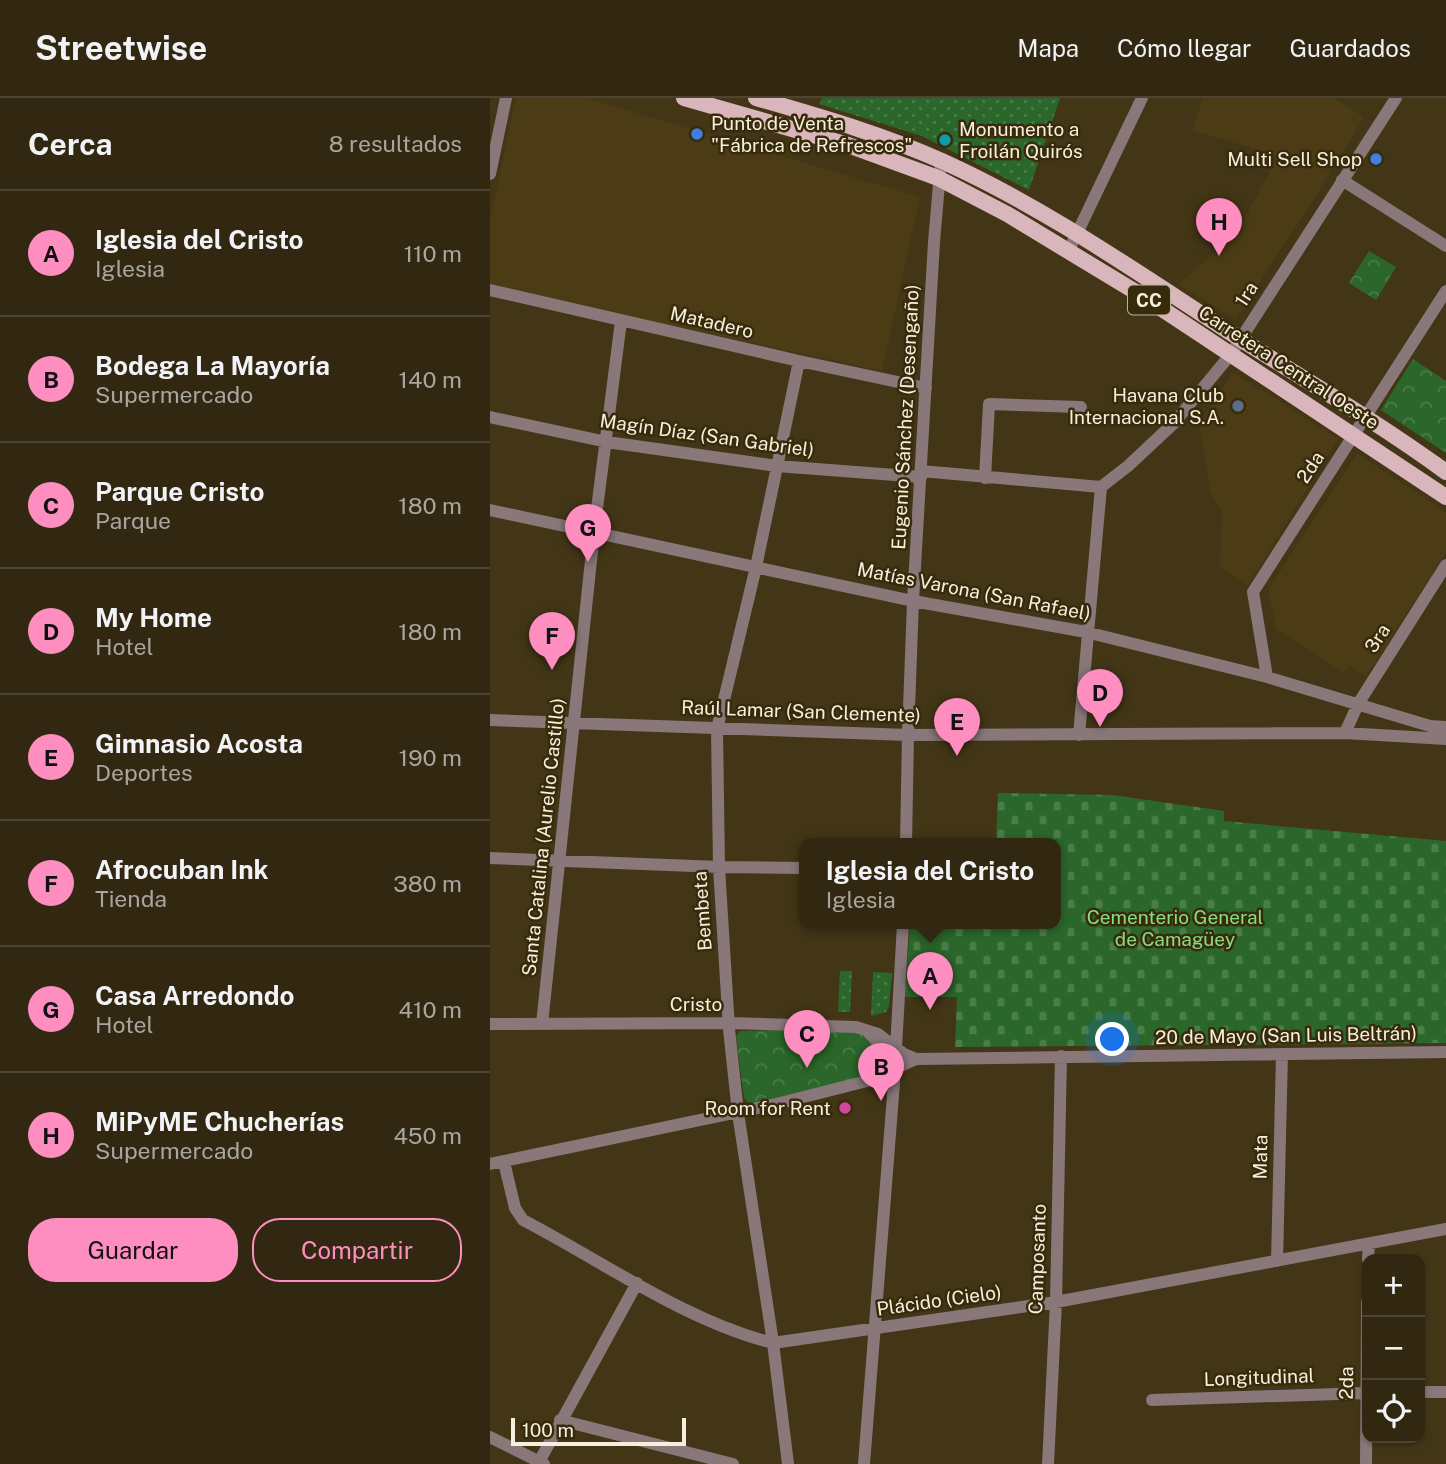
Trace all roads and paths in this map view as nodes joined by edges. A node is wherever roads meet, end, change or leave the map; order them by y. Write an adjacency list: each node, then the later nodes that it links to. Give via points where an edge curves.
1 (506, 98): 8 (street)
2 (684, 98): 6 (main road, Carretera Central Oeste / CC)
3 (756, 98): 7 (main road, Carretera Central Oeste / CC, via 845,124)
4 (1142, 98): 11 (street)
5 (1396, 98): 10 (street, 1ra)
6 (747, 106): 9 (main road, Carretera Central Oeste / CC)
7 (942, 161): 9 (street, Eugenio Sánchez (Desengaño)); 11 (main road, Carretera Central Oeste / CC)
8 (490, 174)
9 (938, 178): 13 (main road, Carretera Central Oeste / CC); 20 (street, Eugenio Sánchez (Desengaño))
10 (1342, 180): 12 (street); 17 (street, 1ra)
11 (1077, 234): 13 (street); 17 (main road, Carretera Central Oeste / CC)
12 (1446, 246)
13 (1069, 250): 18 (main road, Carretera Central Oeste / CC)
14 (490, 290): 16 (street, Matadero)
15 (1446, 291): 23 (street, 2da)
16 (621, 321): 19 (street, Matadero); 25 (street, Santa Catalina (Aurelio Castillo))
17 (1241, 339): 18 (street, 1ra); 23 (main road, Carretera Central Oeste / CC)
18 (1231, 354): 24 (main road, Carretera Central Oeste / CC); 30 (street, 1ra, via 1174,423)
19 (799, 361): 20 (street, Matadero); 26 (street, Bembeta)
20 (926, 388): 28 (street, Eugenio Sánchez (Desengaño))
21 (1081, 407): 29 (street, via 989,404)
22 (490, 417): 25 (street, Magín Díaz (San Gabriel))
23 (1365, 417): 24 (street, 2da); 27 (main road, Carretera Central Oeste / CC)
24 (1354, 434): 31 (main road, Carretera Central Oeste / CC); 38 (street, 2da, via 1253,592)
25 (607, 442): 26 (street, Magín Díaz (San Gabriel)); 33 (street, Santa Catalina (Aurelio Castillo))
26 (777, 466): 28 (street, Magín Díaz (San Gabriel)); 35 (street, Bembeta)
27 (1446, 472)
28 (921, 474): 29 (street, Magín Díaz (San Gabriel)); 36 (street, Eugenio Sánchez (Desengaño))
29 (985, 478): 30 (street, Magín Díaz (San Gabriel))
30 (1101, 487): 37 (street)
31 (1446, 497)
32 (490, 510): 33 (street, Matías Varona (San Rafael))
33 (594, 532): 35 (street, Matías Varona (San Rafael)); 41 (street, Santa Catalina (Aurelio Castillo))
34 (1446, 565): 39 (street, 3ra)
35 (756, 567): 36 (street, Matías Varona (San Rafael)); 43 (street, Bembeta)
36 (914, 601): 37 (street, Matías Varona (San Rafael)); 46 (street, Eugenio Sánchez (Desengaño))
37 (1086, 632): 38 (street, Matías Varona (San Rafael)); 47 (street)
38 (1267, 677): 39 (street, Matías Varona (San Rafael))
39 (1357, 704): 44 (street, Matías Varona (San Rafael)); 45 (street, 3ra)
40 (490, 720): 41 (street, Raúl Lamar (San Clemente))
41 (576, 722): 43 (street, Raúl Lamar (San Clemente)); 51 (street, Santa Catalina (Aurelio Castillo))
42 (1446, 727): 44 (street, Matías Varona (San Rafael))
43 (717, 729): 46 (street, Raúl Lamar (San Clemente)); 52 (street, Bembeta)
44 (1428, 732): 45 (street, Raúl Lamar (San Clemente)); 48 (street, Raúl Lamar (San Clemente))
45 (1345, 733): 47 (street, Raúl Lamar (San Clemente))
46 (908, 734): 47 (street, Raúl Lamar (San Clemente)); 49 (street, Eugenio Sánchez (Desengaño))
47 (1079, 735)
48 (1446, 740)
49 (906, 838)
50 (490, 858): 51 (street)
51 (559, 861): 52 (street); 57 (street, Santa Catalina (Aurelio Castillo))
52 (719, 867): 53 (street); 55 (street, Bembeta)
53 (799, 868)
54 (903, 929): 59 (street)
55 (729, 1023): 57 (street, Cristo); 58 (street, Cristo); 66 (street, Bembeta)
56 (490, 1024): 57 (street, Cristo)
57 (542, 1024)
58 (856, 1027): 59 (street, Cristo); 65 (street, via 876,1040 881,1051 877,1074)
59 (894, 1044): 63 (street, 20 de Mayo (San Luis Beltrán)); 64 (street)
60 (1446, 1052): 61 (street, 20 de Mayo (San Luis Beltrán))
61 (1282, 1054): 62 (street, 20 de Mayo (San Luis Beltrán)); 72 (street, Mata)
62 (1061, 1056): 63 (street, 20 de Mayo (San Luis Beltrán)); 74 (street, Camposanto)
63 (916, 1059): 64 (street, 20 de Mayo (San Luis Beltrán))
64 (894, 1070): 65 (street, 20 de Mayo (San Luis Beltrán)); 76 (street)
65 (867, 1081): 66 (street, 20 de Mayo (San Luis Beltrán))
66 (738, 1113): 67 (street, 20 de Mayo (San Luis Beltrán)); 77 (street, Bembeta)
67 (504, 1162): 68 (street, 20 de Mayo (San Luis Beltrán)); 73 (street, Plácido (Cielo), via 515,1208 523,1220)
68 (490, 1164)
69 (1446, 1229): 70 (street, Plácido (Cielo))
70 (1368, 1244): 71 (street); 72 (street, Plácido (Cielo))
71 (1368, 1254)
72 (1277, 1261): 74 (street, Plácido (Cielo))
73 (638, 1283): 77 (street, Plácido (Cielo), via 740,1335); 83 (street)
74 (1056, 1302): 76 (street, Plácido (Cielo)); 90 (street, Camposanto)
75 (1367, 1317): 78 (street, 2da)
76 (876, 1328): 77 (street, Plácido (Cielo)); 89 (street)
77 (773, 1343): 88 (street, Bembeta)
78 (1366, 1380)
79 (1425, 1392): 80 (street)
80 (1446, 1392)
81 (1362, 1393): 82 (street, Longitudinal)
82 (1152, 1400)
83 (560, 1420): 86 (street); 87 (street)
84 (490, 1437): 86 (street)
85 (1366, 1443): 91 (street, 2da)
86 (542, 1463)
87 (733, 1464)
88 (788, 1464)
89 (864, 1464)
90 (1048, 1464)
91 (1366, 1464)

